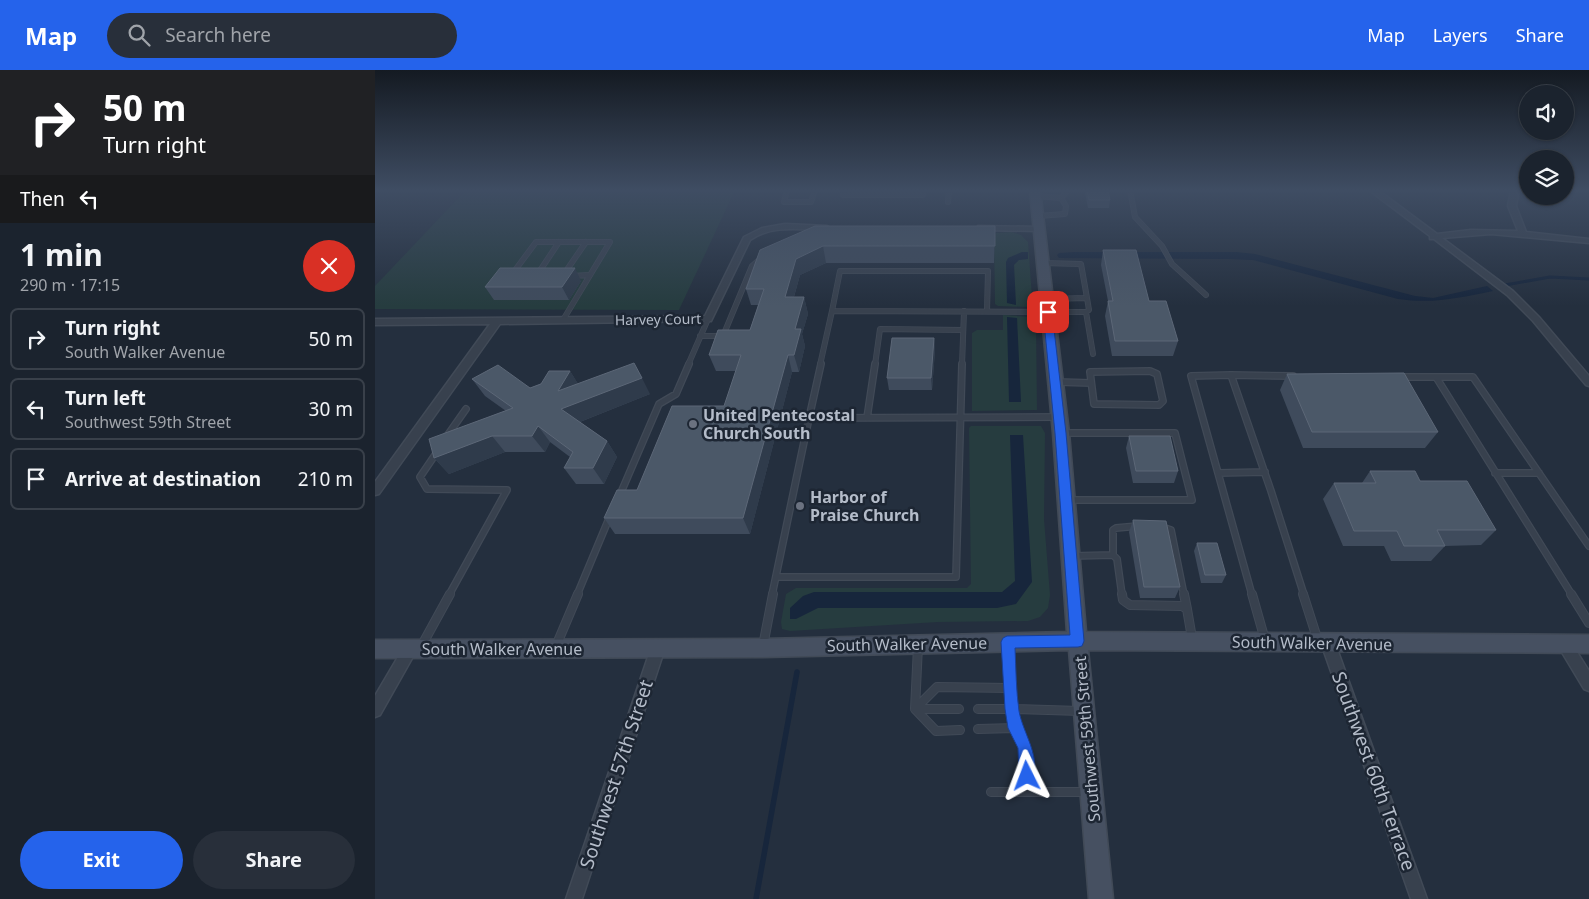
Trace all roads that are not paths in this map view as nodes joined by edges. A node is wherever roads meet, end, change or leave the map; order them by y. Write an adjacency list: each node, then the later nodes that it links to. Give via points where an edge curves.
1 (987, 228): 9 (lane)
2 (766, 229): 27 (street, Harvey Court, via 747,239)
3 (1039, 229): 14 (main road, Southwest 59th Street)
4 (1146, 229): 20 (lane, via 1162,246 1172,264)
5 (1422, 229): 8 (street)
6 (1521, 229): 7 (street)
7 (1523, 235): 8 (street, via 1466,232); 10 (street)
8 (1433, 237): 40 (street, via 1523,305)
9 (987, 238)
10 (1589, 241)
11 (559, 242): 12 (lane); 16 (lane, via 536,242 512,276); 17 (lane, via 539,274)
12 (586, 242): 15 (lane, via 610,242); 19 (lane)
13 (766, 256): 32 (lane, via 752,266 723,336)
14 (1043, 263): 21 (lane, via 1081,264); 22 (main road, Southwest 59th Street)
15 (590, 275): 19 (lane); 28 (lane)
16 (519, 276)
17 (547, 276)
18 (555, 276): 19 (lane)
19 (563, 276)
20 (1206, 295)
21 (1087, 298): 22 (lane); 26 (lane)
22 (1047, 305): 25 (lane); 26 (lane); 38 (main road, Southwest 59th Street)
23 (832, 312): 24 (lane); 25 (lane, via 840,271 988,271); 44 (lane)
24 (963, 312): 25 (lane); 31 (lane)
25 (987, 312)
26 (1087, 312): 33 (lane)
27 (708, 319): 28 (street, Harvey Court); 32 (lane)
28 (563, 320): 29 (street, Harvey Court)
29 (497, 321): 30 (street, Harvey Court); 53 (street)
30 (375, 322)
31 (963, 330): 42 (lane); 45 (lane, via 880,329)
32 (701, 336): 55 (lane, via 676,394 659,404)
33 (1093, 354)
34 (1231, 375): 35 (lane); 49 (lane); 50 (lane, via 1191,376)
35 (1299, 376)
36 (1387, 377): 37 (lane)
37 (1436, 377): 51 (lane); 52 (lane, via 1473,377)
38 (1055, 382): 39 (lane); 43 (main road, Southwest 59th Street)
39 (1091, 383): 39 (lane, via 1090,372 1150,371 1157,374 1163,401 1159,405 1094,404)
40 (1589, 383)
41 (466, 409): 47 (lane)
42 (960, 417): 43 (lane); 45 (lane); 62 (lane, via 956,577)
43 (1059, 417): 46 (main road, Southwest 59th Street)
44 (809, 418): 45 (lane); 62 (lane)
45 (867, 418)
46 (1061, 433): 54 (main road, Southwest 59th Street); 54 (lane, via 1175,433 1192,500)
47 (446, 439)
48 (440, 446): 77 (lane, via 420,477 427,489 507,490)
49 (1265, 472): 50 (lane); 69 (lane)
50 (1218, 473): 68 (lane)
51 (1495, 473): 52 (lane); 64 (lane)
52 (1539, 473): 59 (lane)
53 (375, 492)
54 (1066, 500): 61 (main road, Southwest 59th Street)
55 (617, 501)
56 (613, 510): 73 (lane)
57 (1142, 526): 60 (lane, via 1113,530)
58 (1151, 526): 63 (lane, via 1171,530)
59 (1589, 546)
60 (1113, 555): 61 (lane); 63 (lane, via 1117,559 1123,600 1130,605 1182,606)
61 (1070, 556): 65 (main road, Southwest 59th Street)
62 (776, 577): 75 (lane)
63 (1187, 609): 67 (lane)
64 (1589, 623)
65 (1078, 641): 66 (main road, South Walker Avenue); 67 (main road, South Walker Avenue); 85 (main road, Southwest 59th Street)
66 (1007, 642): 70 (main road, South Walker Avenue); 79 (lane)
67 (1192, 642): 68 (main road, South Walker Avenue)
68 (1266, 642): 69 (main road, South Walker Avenue)
69 (1323, 643): 72 (main road, South Walker Avenue); 94 (street, Southwest 60th Terrace)
70 (918, 644): 75 (main road, South Walker Avenue); 80 (lane)
71 (1589, 644): 72 (main road, South Walker Avenue)
72 (1565, 645): 78 (street)
73 (555, 648): 74 (main road, South Walker Avenue); 77 (main road, South Walker Avenue)
74 (658, 648): 75 (main road, South Walker Avenue); 92 (street, Southwest 57th Street)
75 (763, 648)
76 (375, 649): 77 (main road, South Walker Avenue)
77 (415, 649): 84 (street)
78 (1589, 684)
79 (1010, 688): 80 (lane, via 937,687); 83 (lane)
80 (915, 709): 81 (lane); 88 (lane, via 935,731)
81 (959, 709)
82 (978, 709): 83 (lane)
83 (1012, 709): 85 (lane); 86 (lane)
84 (375, 710)
85 (1084, 711): 91 (main road, Southwest 59th Street)
86 (1015, 728): 87 (lane); 90 (lane, via 1025,746)
87 (978, 729)
88 (960, 730)
89 (991, 792): 90 (lane)
90 (1027, 792): 91 (lane)
91 (1092, 792): 93 (main road, Southwest 59th Street)
92 (574, 899)
93 (1101, 899)
94 (1419, 899)

